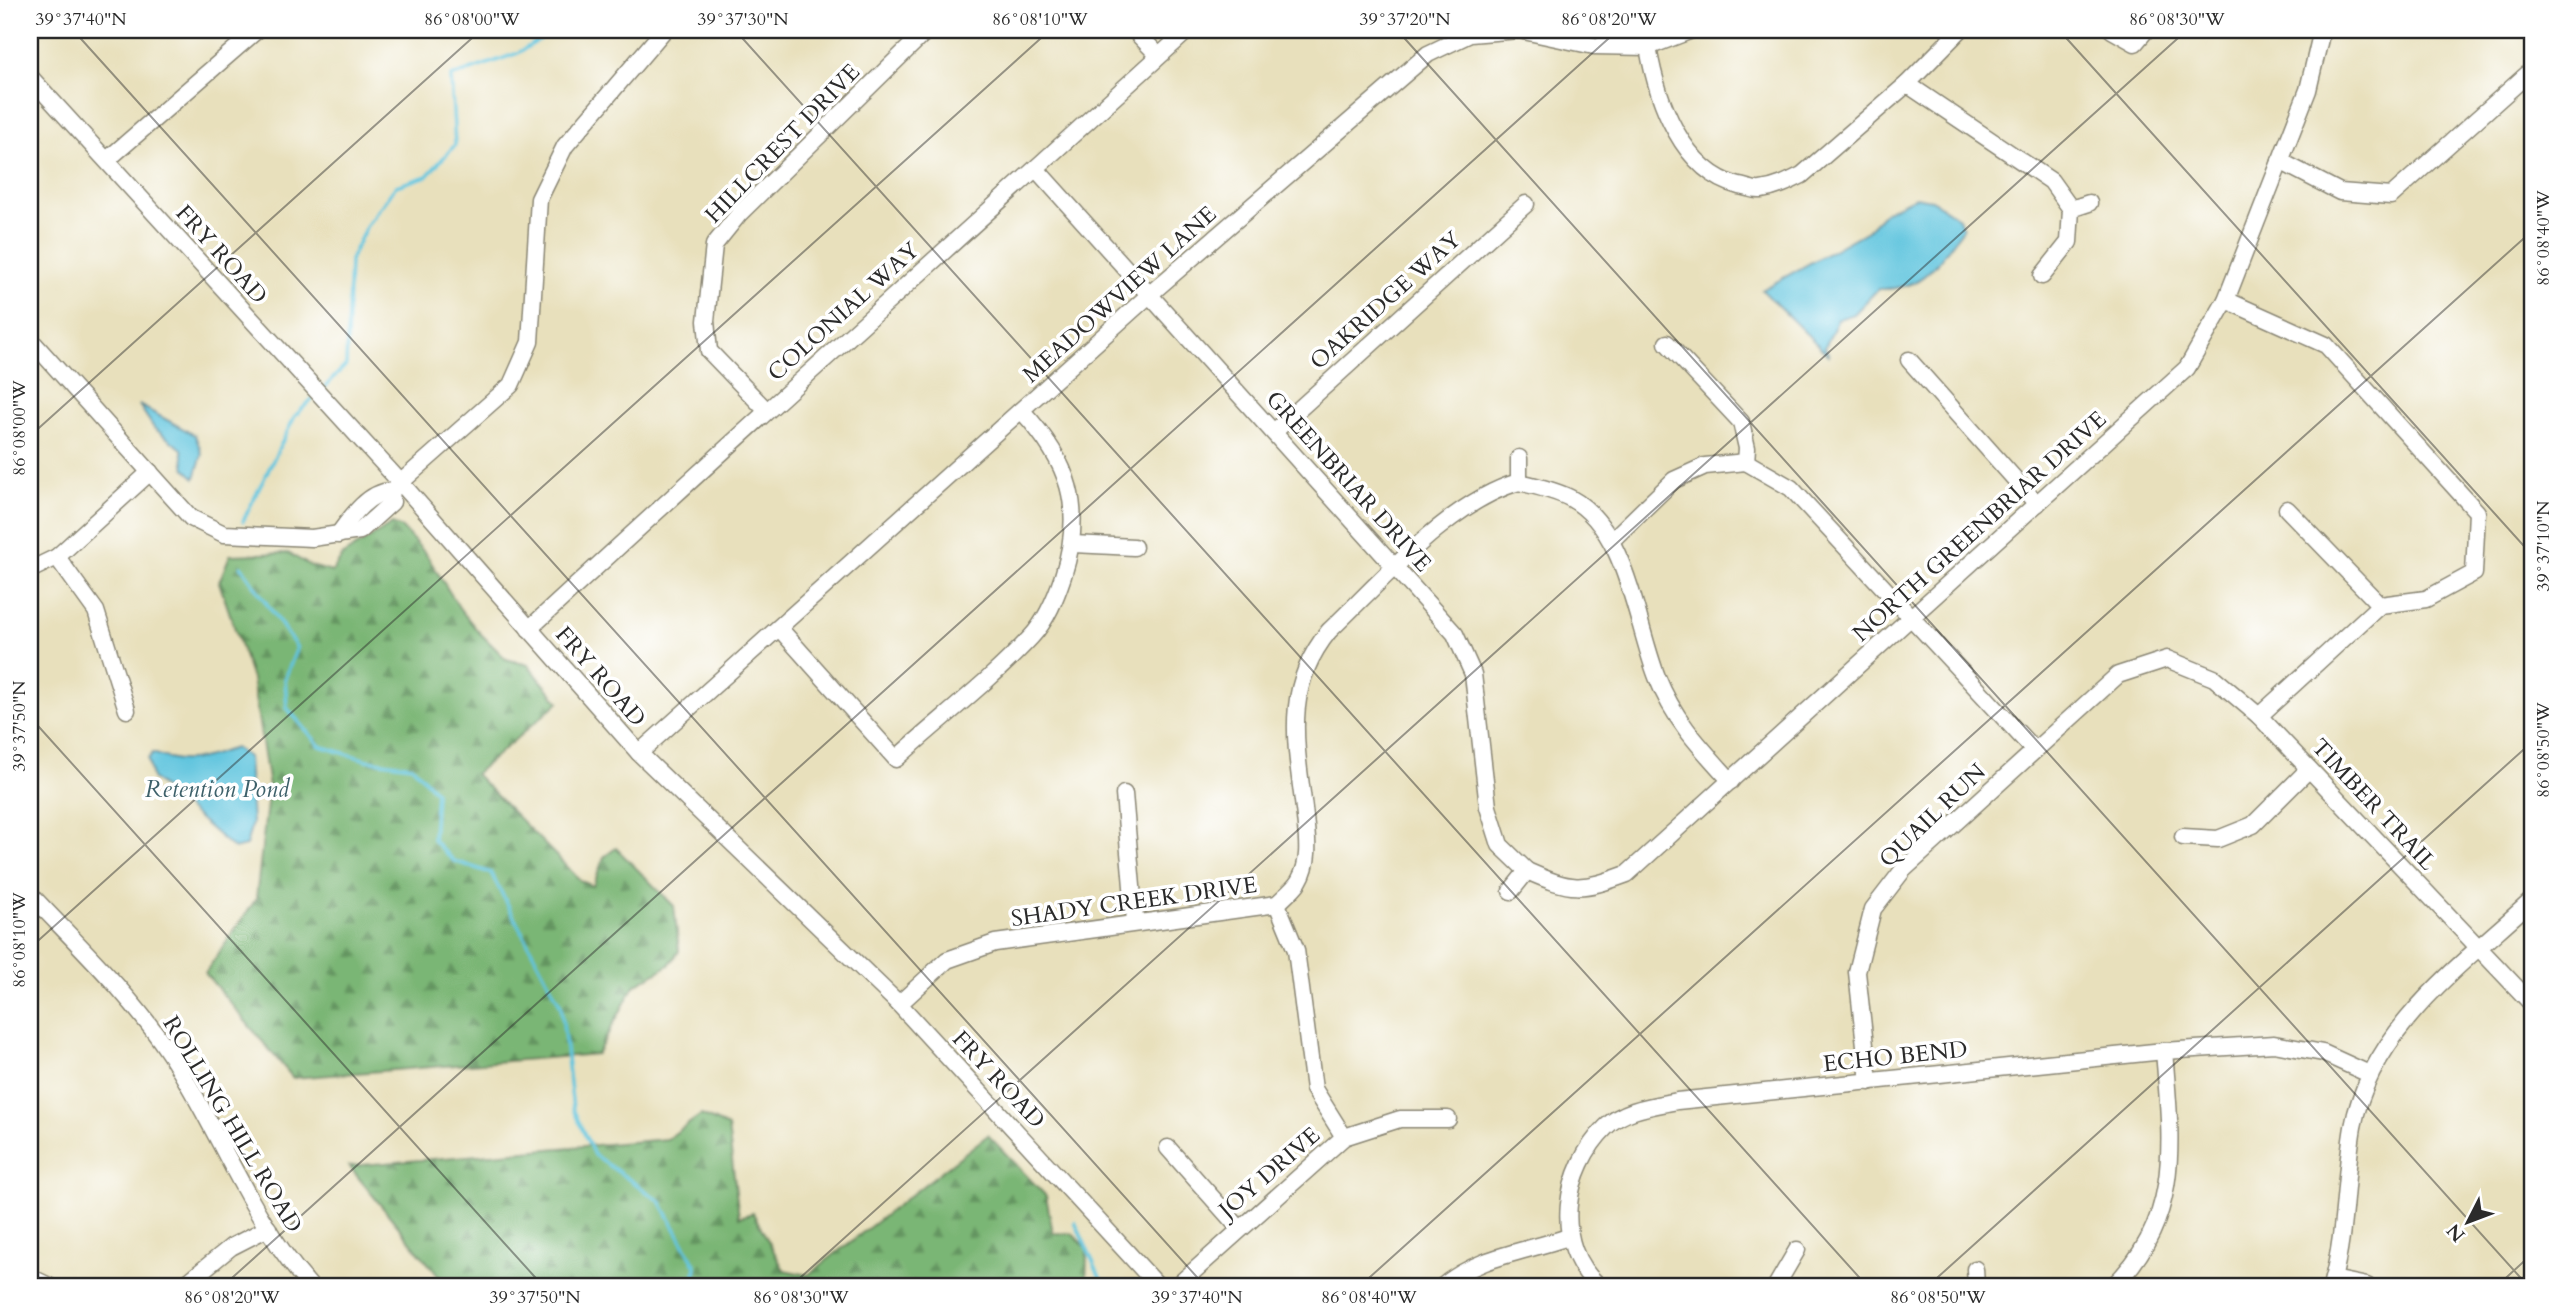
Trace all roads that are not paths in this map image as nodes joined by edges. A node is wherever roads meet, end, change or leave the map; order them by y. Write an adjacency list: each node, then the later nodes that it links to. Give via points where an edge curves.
1 (257, 30): 16 (street)
2 (664, 30): 35 (street, via 565,146 539,199 530,342 511,385)
3 (927, 30): 28 (street, HILLCREST DRIVE, via 738,214 714,245 707,309 709,351)
4 (1134, 30): 12 (street)
5 (1188, 30): 12 (street, COLONIAL WAY)
6 (1692, 30): 11 (street, MEADOWVIEW LANE)
7 (1960, 30): 15 (street)
8 (2112, 30): 9 (street, via 2135,43)
9 (2146, 30)
10 (2322, 30): 17 (street, NORTH GREENBRIAR DRIVE, via 2308,90)
11 (1648, 47): 15 (street, via 1663,104 1688,150 1722,181 1758,191 1802,175); 23 (street, MEADOWVIEW LANE, via 1594,46 1519,30 1470,34 1428,54)
12 (1159, 57): 18 (street, COLONIAL WAY)
13 (2532, 71): 17 (street, via 2391,196 2340,192)
14 (30, 77): 16 (street, FRY ROAD)
15 (1908, 84): 21 (street, via 2051,181)
16 (107, 160): 35 (street, FRY ROAD)
17 (2280, 161): 24 (street, NORTH GREENBRIAR DRIVE)
18 (1037, 170): 23 (street, GREENBRIAR DRIVE); 28 (street, COLONIAL WAY)
19 (2089, 203): 21 (street)
20 (1526, 204): 30 (street, OAKRIDGE WAY)
21 (2071, 209): 22 (street, via 2069,242)
22 (2042, 276)
23 (1150, 294): 29 (street, MEADOWVIEW LANE); 30 (street, GREENBRIAR DRIVE)
24 (2226, 300): 36 (street, NORTH GREENBRIAR DRIVE, via 2187,368); 44 (street, via 2326,345 2476,512 2474,573 2426,599)
25 (30, 339): 33 (street)
26 (1667, 343): 32 (street, via 1741,422)
27 (1909, 360): 36 (street)
28 (766, 410): 46 (street, COLONIAL WAY)
29 (1022, 411): 39 (street, via 1049,440 1065,473 1073,507); 47 (street, MEADOWVIEW LANE)
30 (1275, 431): 42 (street, GREENBRIAR DRIVE)
31 (1519, 458): 34 (street)
32 (1746, 462): 38 (street, via 1705,466 1674,480); 45 (street, via 1791,488)
33 (150, 472): 35 (street, via 191,518 224,534 338,535 378,492); 41 (street)
34 (1519, 481): 38 (street, via 1571,498 1595,517); 42 (street, SHADY CREEK DRIVE, via 1461,509)
35 (396, 487): 46 (street, FRY ROAD)
36 (2036, 504): 45 (street, NORTH GREENBRIAR DRIVE)
37 (2287, 509): 44 (street)
38 (1612, 540): 54 (street, via 1657,678 1674,713)
39 (1073, 544): 40 (street); 47 (street, via 1056,598 1033,636 896,759)
40 (1134, 547)
41 (57, 557): 43 (street); 49 (street, via 96,611)
42 (1397, 567): 57 (street, GREENBRIAR DRIVE, via 1455,634 1473,674 1488,807 1500,845); 61 (street, SHADY CREEK DRIVE, via 1329,631 1301,681 1294,716 1309,849 1299,881)
43 (30, 570)
44 (2380, 605): 50 (street)
45 (1912, 619): 51 (street); 54 (street, NORTH GREENBRIAR DRIVE)
46 (529, 629): 52 (street, FRY ROAD)
47 (780, 629): 52 (street, MEADOWVIEW LANE)
48 (2167, 659): 50 (street, TIMBER TRAIL, via 2214,678); 51 (street, QUAIL RUN, via 2118,675)
49 (127, 710)
50 (2259, 716): 53 (street, TIMBER TRAIL)
51 (2034, 750): 68 (street, QUAIL RUN, via 1903,870 1873,908 1857,972)
52 (639, 753): 64 (street, FRY ROAD)
53 (2309, 769): 56 (street, via 2253,825 2218,839); 63 (street, TIMBER TRAIL)
54 (1731, 781): 57 (street, NORTH GREENBRIAR DRIVE, via 1627,874 1590,888 1559,886)
55 (1124, 794): 62 (street)
56 (2183, 837)
57 (1527, 871): 58 (street)
58 (1511, 891)
59 (30, 894): 72 (street, ROLLING HILL ROAD, via 154,1032)
60 (2532, 900): 63 (street)
61 (1277, 904): 62 (street, SHADY CREEK DRIVE); 70 (street, via 1296,950 1314,1089)
62 (1135, 921): 64 (street, SHADY CREEK DRIVE, via 995,943 947,960)
63 (2480, 949): 65 (street, TIMBER TRAIL); 67 (street, via 2406,1017)
64 (899, 1004): 82 (street, FRY ROAD)
65 (2532, 1004)
66 (2164, 1051): 67 (street, ECHO BEND, via 2274,1044 2323,1054); 68 (street, ECHO BEND); 88 (street, via 2171,1139 2169,1183 2155,1228)
67 (2369, 1074): 78 (street, via 2353,1125)
68 (1869, 1082): 74 (street, ECHO BEND, via 1637,1109 1607,1125 1581,1157 1570,1190)
69 (1448, 1119): 70 (street, JOY DRIVE, via 1400,1119)
70 (1344, 1137): 73 (street, JOY DRIVE)
71 (1168, 1148): 73 (street)
72 (268, 1228): 80 (street, via 231,1247); 81 (street, ROLLING HILL ROAD)
73 (1239, 1228): 83 (street, JOY DRIVE)
74 (1568, 1237): 84 (street, via 1498,1255); 85 (street, ECHO BEND, via 1589,1278)
75 (1797, 1250): 86 (street)
76 (1975, 1269): 87 (street)
77 (30, 1278): 79 (street)
78 (2332, 1283): 89 (street)
79 (49, 1286)
80 (183, 1286)
81 (310, 1286)
82 (1158, 1286)
83 (1177, 1286)
84 (1443, 1286)
85 (1599, 1286)
86 (1776, 1286)
87 (1976, 1286)
88 (2113, 1286)
89 (2367, 1286)

